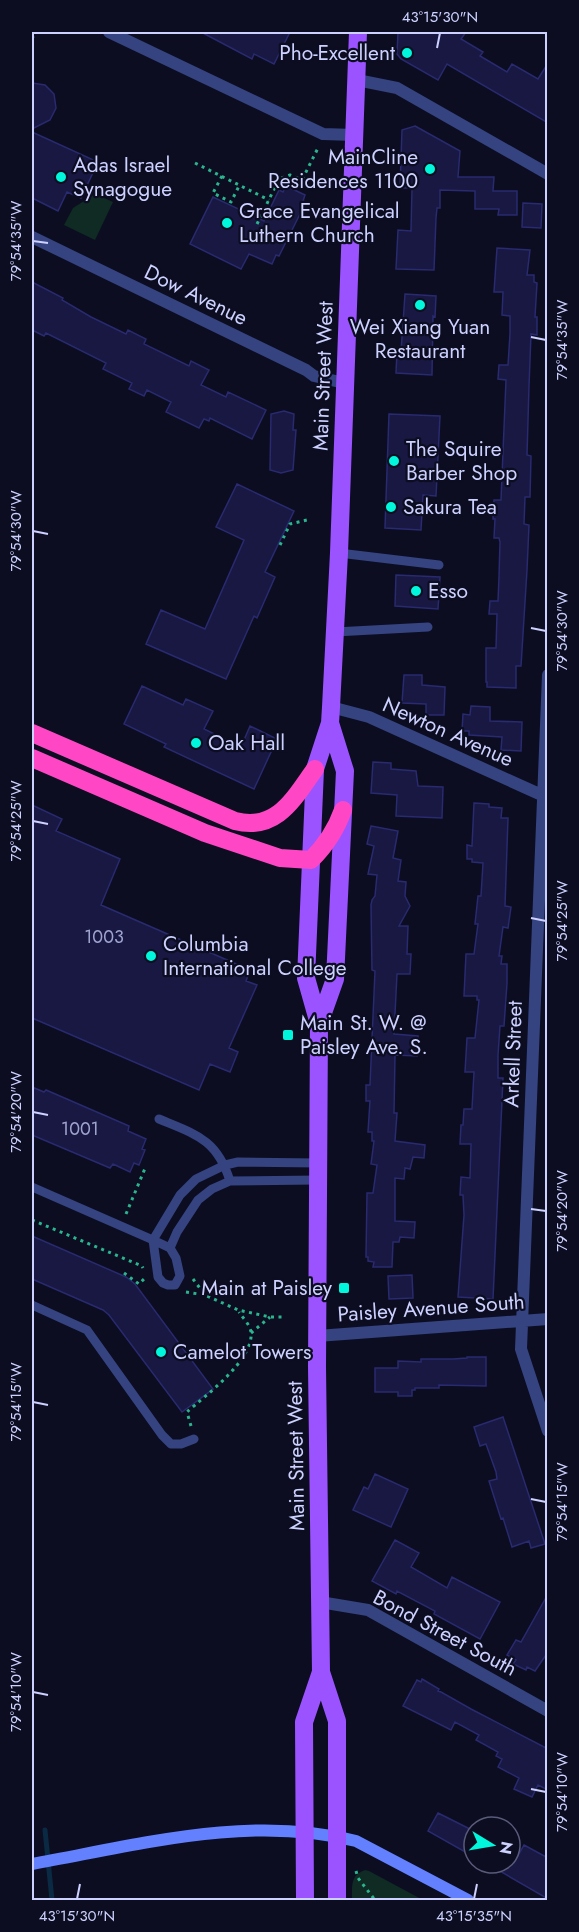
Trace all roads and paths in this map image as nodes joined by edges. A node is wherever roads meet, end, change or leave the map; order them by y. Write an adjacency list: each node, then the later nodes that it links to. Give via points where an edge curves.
1 (35, 32): 4 (path)
2 (110, 32): 6 (street, via 323,134)
3 (358, 32): 5 (main road, Main Street West)
4 (32, 39)
5 (357, 80): 6 (main road, Main Street West); 9 (street, via 397,88)
6 (354, 135): 17 (main road, Main Street West)
7 (318, 148): 11 (path)
8 (195, 163): 10 (path)
9 (548, 174)
10 (222, 176): 12 (path); 12 (path, via 213,193 231,201)
11 (302, 180): 13 (path); 14 (path, via 291,175 279,179)
12 (239, 185): 14 (path)
13 (299, 186)
14 (269, 200): 15 (path)
15 (257, 224)
16 (32, 237): 17 (street, Dow Avenue, via 314,376)
17 (344, 383): 20 (main road, Main Street West)
18 (311, 519): 19 (path, via 290,524)
19 (280, 544)
20 (339, 553): 21 (lane); 23 (main road, Main Street West)
21 (439, 564)
22 (428, 627): 23 (lane)
23 (335, 632): 25 (main road, Main Street West)
24 (548, 675): 29 (street, Arkell Street)
25 (330, 715): 28 (main road, Main Street West); 29 (street, Newton Avenue, via 369,717); 30 (main road, Main Street West, via 345,771)
26 (32, 733): 28 (highway, via 247,824 264,822 278,814)
27 (32, 758): 31 (highway, via 205,833 280,858)
28 (315, 769): 31 (main road, Main Street West)
29 (545, 796): 54 (street, Arkell Street)
30 (343, 810): 31 (highway, via 324,847); 32 (main road, Main Street West, via 336,979)
31 (311, 860): 32 (main road, Main Street West, via 306,978)
32 (319, 1024): 36 (main road, Main Street West)
33 (159, 1119): 34 (lane, via 197,1135 211,1145)
34 (225, 1165): 36 (lane, via 238,1162); 37 (lane); 41 (lane, via 196,1179 180,1195)
35 (146, 1166): 40 (path)
36 (317, 1172): 37 (lane); 56 (main road, Main Street West)
37 (230, 1181): 42 (lane, via 212,1188 198,1200)
38 (32, 1187): 40 (lane)
39 (32, 1220): 45 (path, via 142,1266)
40 (121, 1226): 41 (lane)
41 (153, 1240): 42 (lane); 42 (lane, via 158,1277 163,1283 175,1285 180,1276)
42 (170, 1248)
43 (124, 1273): 45 (path, via 139,1284)
44 (190, 1274): 48 (path)
45 (146, 1277): 46 (path)
46 (147, 1282)
47 (181, 1292): 48 (path)
48 (205, 1295): 50 (path)
49 (32, 1305): 58 (lane, via 87,1330 171,1444)
50 (238, 1310): 51 (path); 55 (path)
51 (270, 1317): 52 (path); 55 (path)
52 (283, 1317)
53 (548, 1319): 54 (street, Paisley Avenue South)
54 (522, 1321): 56 (street, Paisley Avenue South); 57 (street, Arkell Street, via 520,1349)
55 (251, 1333): 58 (path, via 240,1362 187,1412)
56 (317, 1336): 59 (main road, Main Street West)
57 (548, 1431)
58 (194, 1440)
59 (320, 1602): 60 (main road, Main Street West); 61 (street, Bond Street South, via 368,1610)
60 (321, 1672): 62 (main road, Main Street West, via 304,1722); 63 (main road, Main Street West, via 337,1721)
61 (548, 1711)
62 (305, 1832): 63 (main road); 64 (main road, via 208,1833); 66 (main road, Main Street West)
63 (337, 1836): 67 (main road, Main Street West); 69 (main road, via 356,1841)
64 (32, 1864)
65 (356, 1871): 68 (path)
66 (305, 1900)
67 (337, 1900)
68 (375, 1900)
69 (468, 1900)

